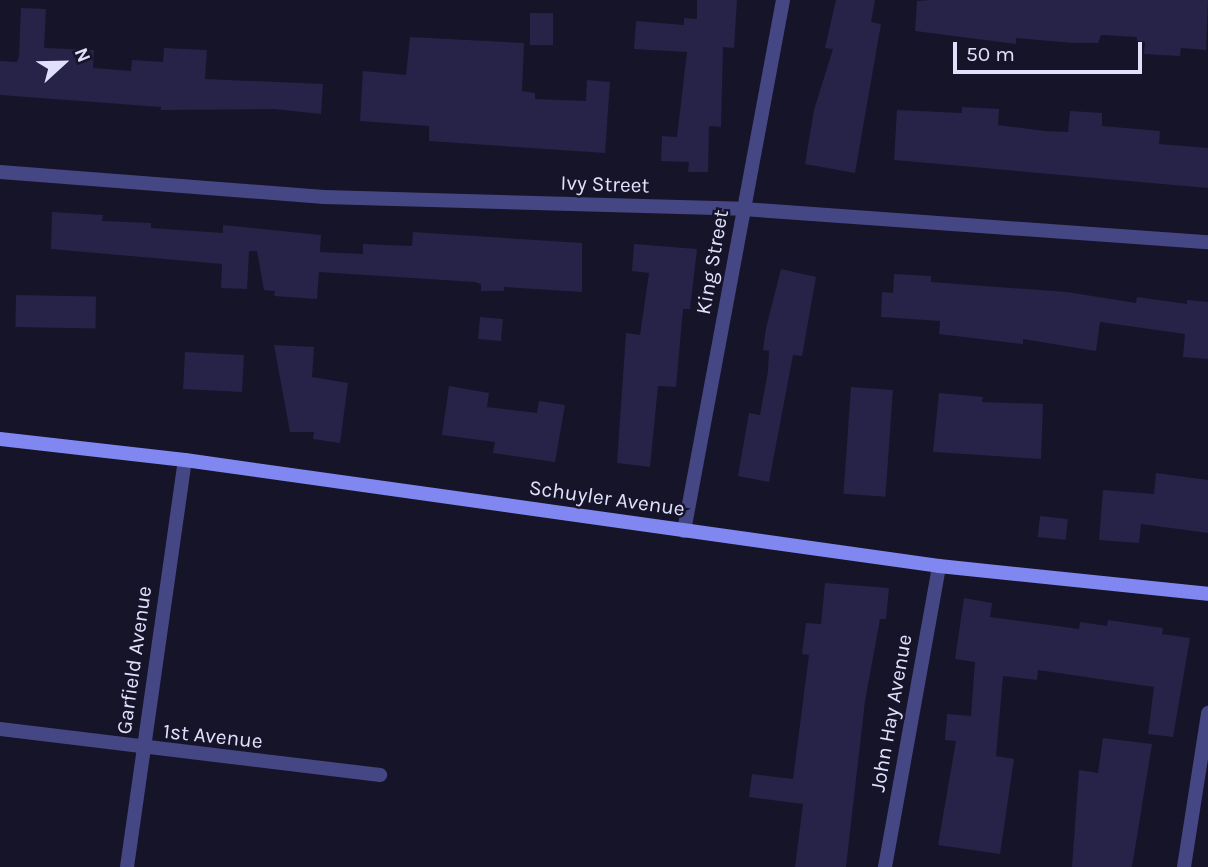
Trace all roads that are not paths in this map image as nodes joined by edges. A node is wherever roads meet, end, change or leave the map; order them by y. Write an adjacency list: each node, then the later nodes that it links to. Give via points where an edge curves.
1 (783, 0): 3 (street, King Street)
2 (0, 172): 3 (street, Ivy Street, via 324,197)
3 (743, 209): 4 (street, Ivy Street); 7 (street, King Street)
4 (1208, 242)
5 (0, 439): 6 (main road, Schuyler Avenue)
6 (185, 460): 7 (main road, Schuyler Avenue); 12 (street, Garfield Avenue)
7 (684, 531): 8 (main road, Schuyler Avenue)
8 (939, 566): 9 (main road, Schuyler Avenue); 15 (street, John Hay Avenue)
9 (1208, 594)
10 (1208, 713): 16 (street)
11 (0, 729): 12 (street, 1st Avenue)
12 (142, 749): 13 (street, 1st Avenue); 14 (street, Garfield Avenue)
13 (380, 775)
14 (127, 867)
15 (886, 867)
16 (1184, 867)

